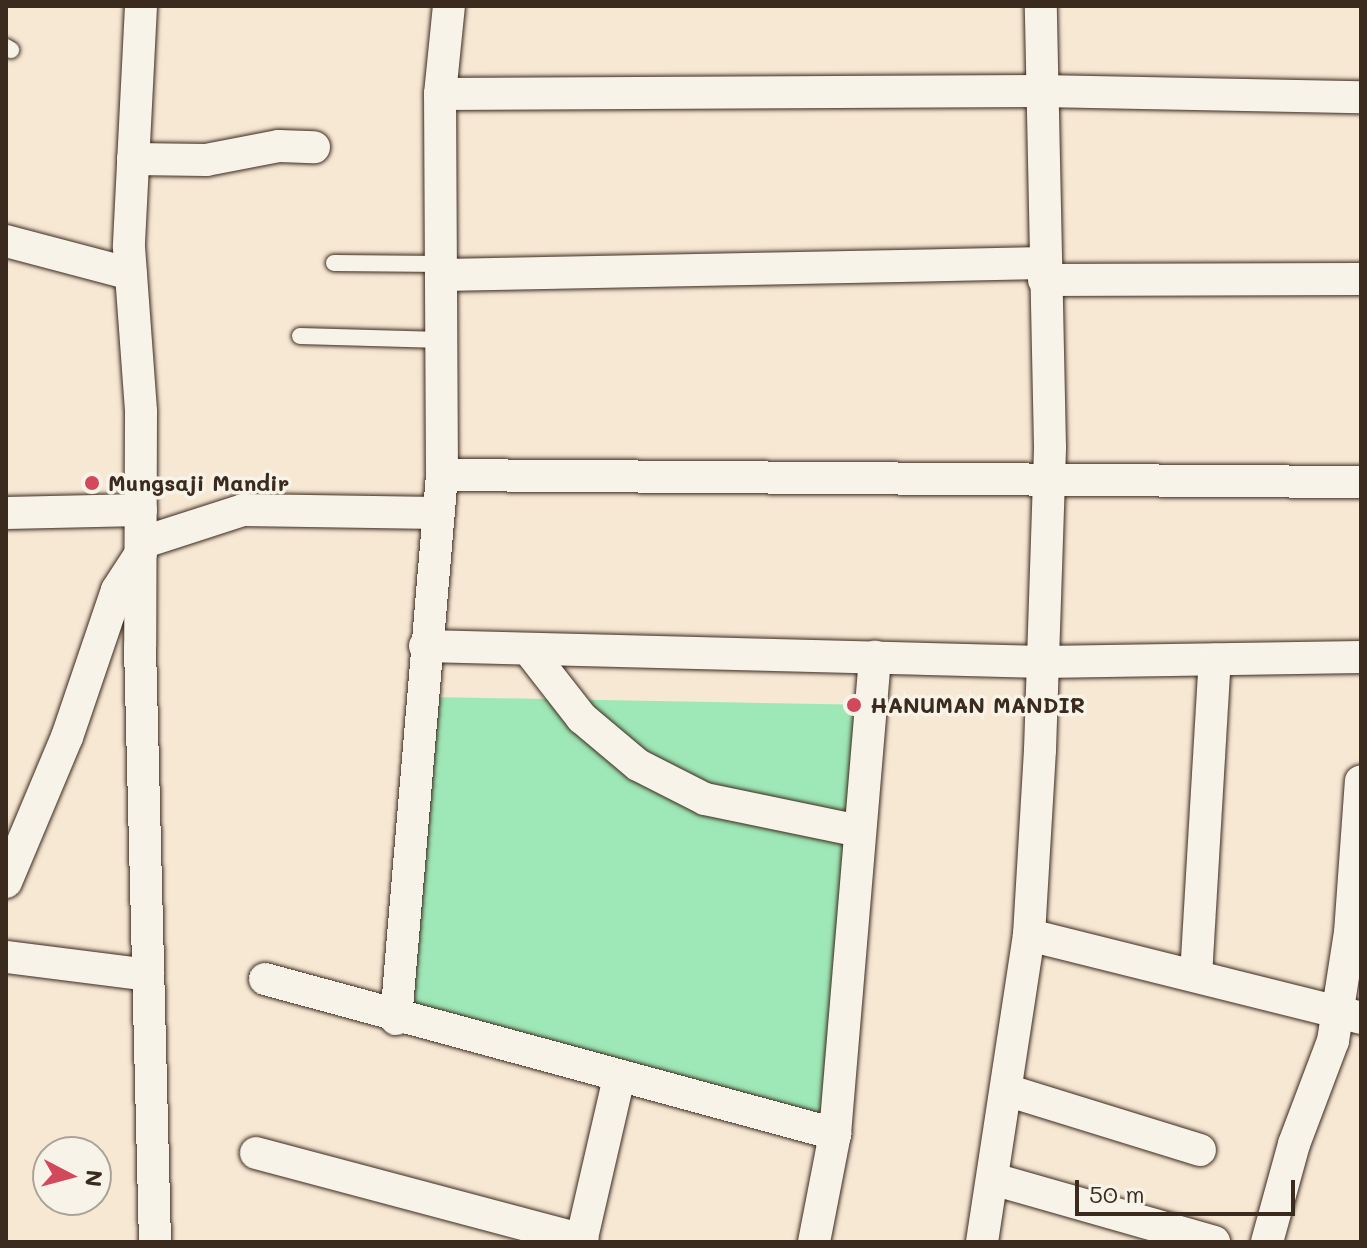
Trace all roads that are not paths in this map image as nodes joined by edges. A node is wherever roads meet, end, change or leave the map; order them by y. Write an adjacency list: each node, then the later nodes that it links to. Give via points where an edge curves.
1 (141, 6): 8 (street)
2 (449, 6): 5 (street)
3 (1041, 6): 4 (street)
4 (1040, 91): 5 (street); 6 (street); 12 (street)
5 (440, 94): 11 (street)
6 (1361, 97)
7 (314, 147): 8 (street, via 279,146 206,160)
8 (133, 159): 13 (street)
9 (6, 241): 13 (street)
10 (334, 263): 11 (lane)
11 (443, 270): 12 (street); 16 (street)
12 (1044, 272): 14 (street); 18 (street)
13 (131, 274): 20 (street, via 141,412)
14 (1361, 279)
15 (300, 336): 16 (lane)
16 (442, 340): 17 (street)
17 (442, 475): 18 (street); 22 (street)
18 (1049, 480): 19 (street); 29 (street)
19 (1361, 482)
20 (141, 510): 21 (street); 23 (street)
21 (6, 513)
22 (438, 513): 23 (street, via 243,510); 24 (street)
23 (141, 548): 32 (street, via 117,590 67,737); 35 (street)
24 (425, 646): 25 (street); 39 (street)
25 (528, 649): 26 (street); 31 (street, via 582,718 638,765 705,799)
26 (875, 657): 29 (street); 31 (street)
27 (1361, 657): 28 (street)
28 (1215, 660): 29 (street); 36 (street)
29 (1043, 662): 33 (street)
30 (1361, 781): 38 (street)
31 (859, 831): 42 (street)
32 (6, 882)
33 (1029, 935): 36 (street); 41 (street)
34 (6, 957): 35 (street)
35 (148, 975): 47 (street)
36 (1196, 976): 38 (street)
37 (265, 979): 39 (street)
38 (1350, 1014): 51 (street, via 1333,1041 1294,1144)
39 (396, 1019): 40 (street)
40 (619, 1077): 42 (street); 46 (street)
41 (1006, 1090): 43 (street); 45 (street)
42 (835, 1134): 48 (street)
43 (1200, 1150)
44 (256, 1153): 46 (street)
45 (993, 1179): 49 (street); 50 (street)
46 (582, 1241)
47 (155, 1242)
48 (814, 1242)
49 (982, 1242)
50 (1214, 1242)
51 (1267, 1242)

